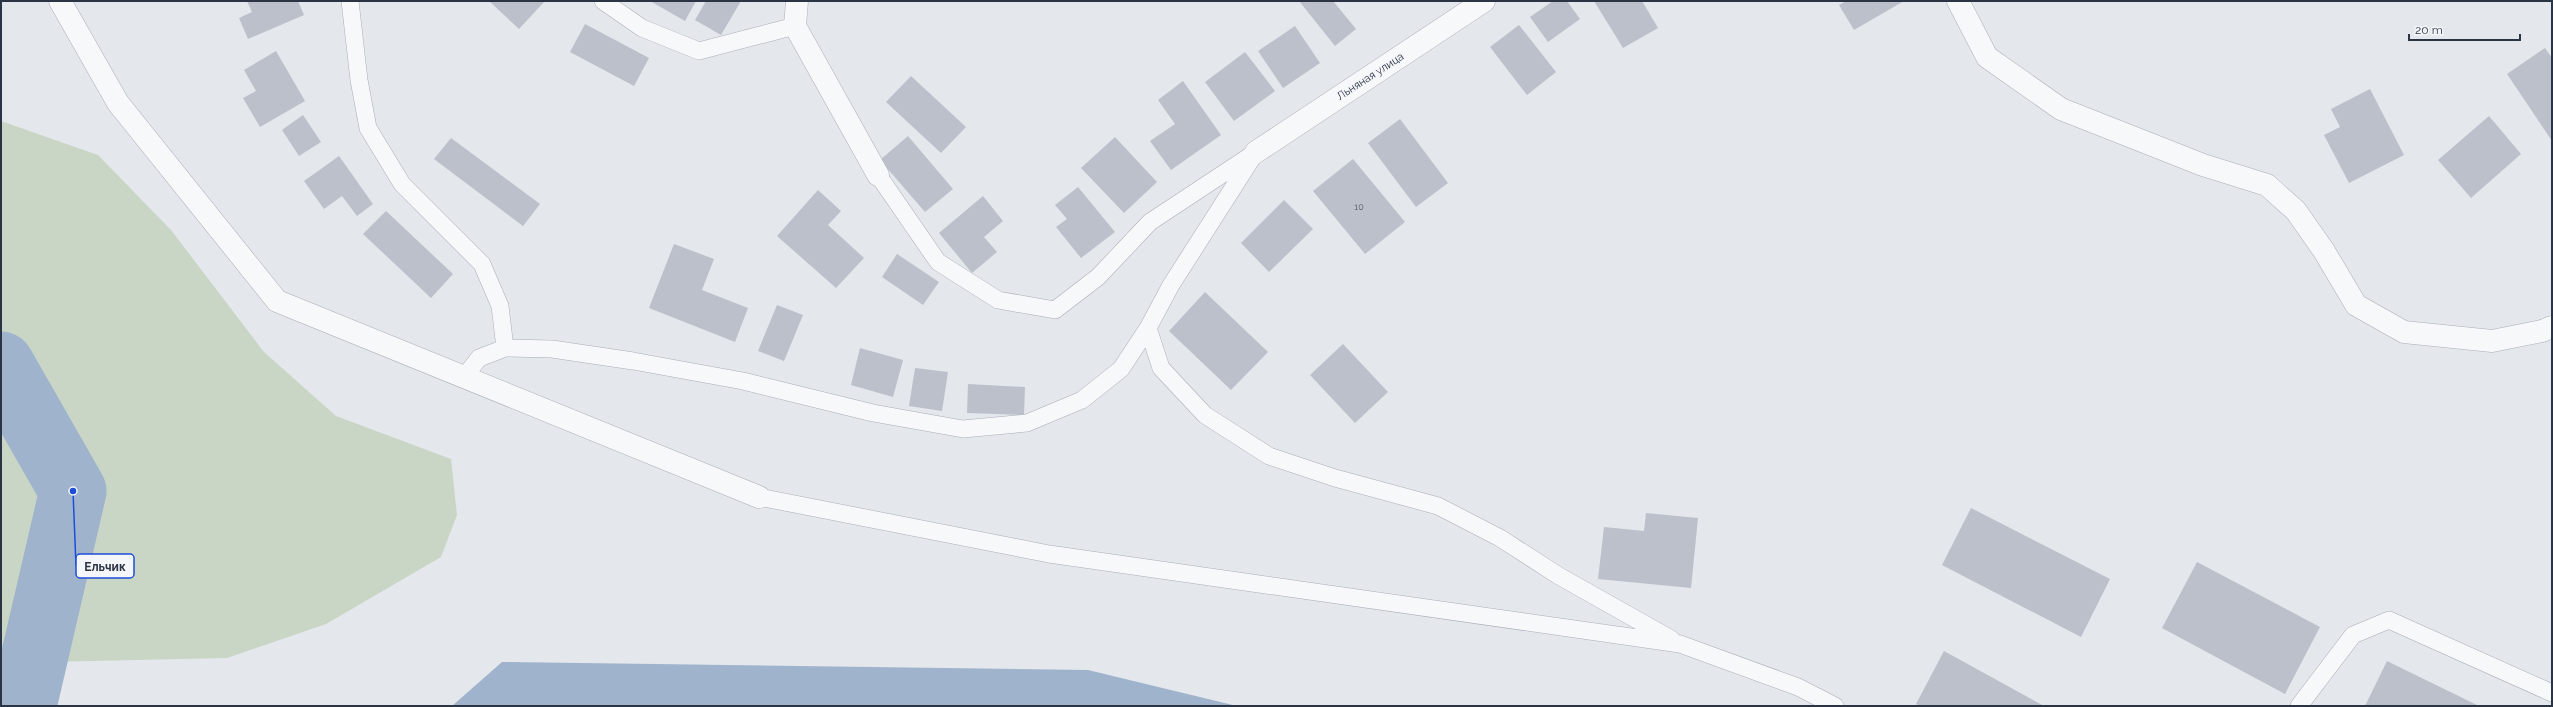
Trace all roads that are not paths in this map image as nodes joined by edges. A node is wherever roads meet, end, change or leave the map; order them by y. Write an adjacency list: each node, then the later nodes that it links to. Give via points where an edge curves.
1 (60, 1): 13 (street, via 118,102 277,301)
2 (350, 1): 12 (lane, via 359,80 368,128 402,184 482,264 500,306)
3 (603, 1): 7 (lane, via 642,28 699,51)
4 (798, 1): 7 (street)
5 (1484, 1): 8 (street, Льняная улица)
6 (1958, 1): 10 (street, via 1987,57 2061,109 2203,165 2266,185 2296,211 2324,251 2356,305 2404,332 2492,341)
7 (795, 26): 9 (street)
8 (1256, 152): 9 (lane, via 1150,222 1098,277 1056,310 998,300 938,262); 11 (lane, via 1171,285)
9 (878, 175)
10 (2552, 327)
11 (1148, 328): 12 (lane, via 1121,369 1082,400 1026,423 963,429 873,413 743,381 633,361 552,349); 15 (lane, via 1161,368 1205,414 1269,456 1335,478 1438,506 1500,538 1559,576)
12 (505, 348): 13 (lane, via 479,358)
13 (465, 376): 14 (street)
14 (759, 497): 15 (lane, via 1050,554)
15 (1680, 644): 17 (lane, via 1798,687)
16 (2552, 693): 18 (lane, via 2389,620 2353,635)
17 (1835, 706)
18 (2299, 706)

